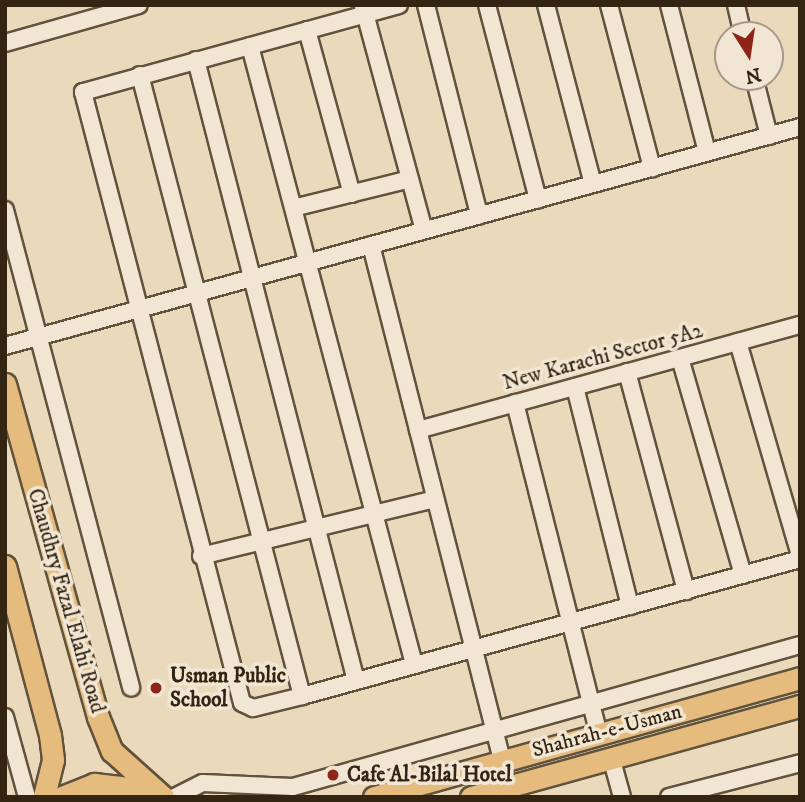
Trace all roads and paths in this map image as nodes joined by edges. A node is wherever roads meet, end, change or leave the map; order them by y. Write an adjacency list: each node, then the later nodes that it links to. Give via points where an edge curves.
1 (139, 5): 8 (street)
2 (399, 5): 9 (street)
3 (426, 5): 26 (street)
4 (487, 5): 23 (street)
5 (546, 5): 21 (street)
6 (608, 5): 19 (street)
7 (669, 5): 18 (street)
8 (106, 10): 11 (street)
9 (364, 10): 10 (street); 20 (street)
10 (307, 30): 12 (street); 22 (street)
11 (5, 43)
12 (250, 46): 13 (street); 24 (street)
13 (196, 60): 14 (street); 30 (street)
14 (140, 75): 31 (street); 32 (street, via 83,92)
15 (758, 91): 17 (street)
16 (800, 127): 17 (street)
17 (769, 136): 18 (street)
18 (707, 152): 19 (street)
19 (652, 167): 21 (street)
20 (410, 179): 22 (street); 27 (street)
21 (593, 184): 23 (street)
22 (352, 194): 24 (street)
23 (538, 199): 26 (street)
24 (297, 207): 29 (street)
25 (5, 210): 34 (street)
26 (479, 215): 27 (street)
27 (424, 230): 28 (street)
28 (372, 245): 29 (street); 42 (street)
29 (310, 261): 30 (street); 44 (street)
30 (252, 277): 31 (street); 45 (street)
31 (196, 293): 32 (street); 46 (street)
32 (140, 309): 34 (street); 47 (street)
33 (799, 330): 35 (street, New Karachi Sector 5A2)
34 (40, 337): 36 (street); 59 (street)
35 (738, 342): 37 (street, New Karachi Sector 5A2); 48 (street)
36 (5, 346)
37 (680, 358): 38 (street, New Karachi Sector 5A2); 50 (street)
38 (627, 372): 40 (street, New Karachi Sector 5A2); 51 (street)
39 (5, 384): 73 (main road, Chaudhry Fazal Elahi Road, via 97,717 112,751)
40 (575, 387): 41 (street, New Karachi Sector 5A2); 52 (street)
41 (515, 403): 42 (street, New Karachi Sector 5A2); 53 (street)
42 (418, 430): 43 (street)
43 (435, 499): 44 (street); 55 (street)
44 (376, 512): 45 (street); 56 (street)
45 (318, 527): 46 (street); 58 (street)
46 (260, 542): 47 (street); 60 (street)
47 (201, 556): 60 (street, via 242,703 253,708)
48 (800, 557): 50 (street)
49 (5, 566): 71 (main road, via 50,734 52,760)
50 (743, 575): 51 (street)
51 (686, 591): 52 (street)
52 (630, 606): 53 (street)
53 (569, 623): 55 (street); 61 (street)
54 (800, 645): 61 (street)
55 (473, 649): 56 (street); 64 (street)
56 (414, 664): 58 (street)
57 (800, 678): 65 (main road, Shahrah-e-Usman)
58 (356, 681): 60 (street)
59 (131, 688)
60 (302, 696)
61 (590, 702): 64 (street); 65 (street)
62 (800, 706): 66 (main road, Shahrah-e-Usman)
63 (5, 717): 70 (street)
64 (494, 729): 68 (street); 74 (street, via 293,788 203,783)
65 (599, 734): 68 (main road, Shahrah-e-Usman)
66 (611, 757): 69 (main road, Shahrah-e-Usman); 76 (street)
67 (800, 763): 77 (street)
68 (485, 766): 69 (street); 75 (main road, Shahrah-e-Usman)
69 (480, 795)
70 (27, 797)
71 (44, 797)
72 (62, 797): 73 (main road, via 94,784 120,783)
73 (162, 797)
74 (175, 797)
75 (374, 797)
76 (622, 797)
77 (669, 797)

